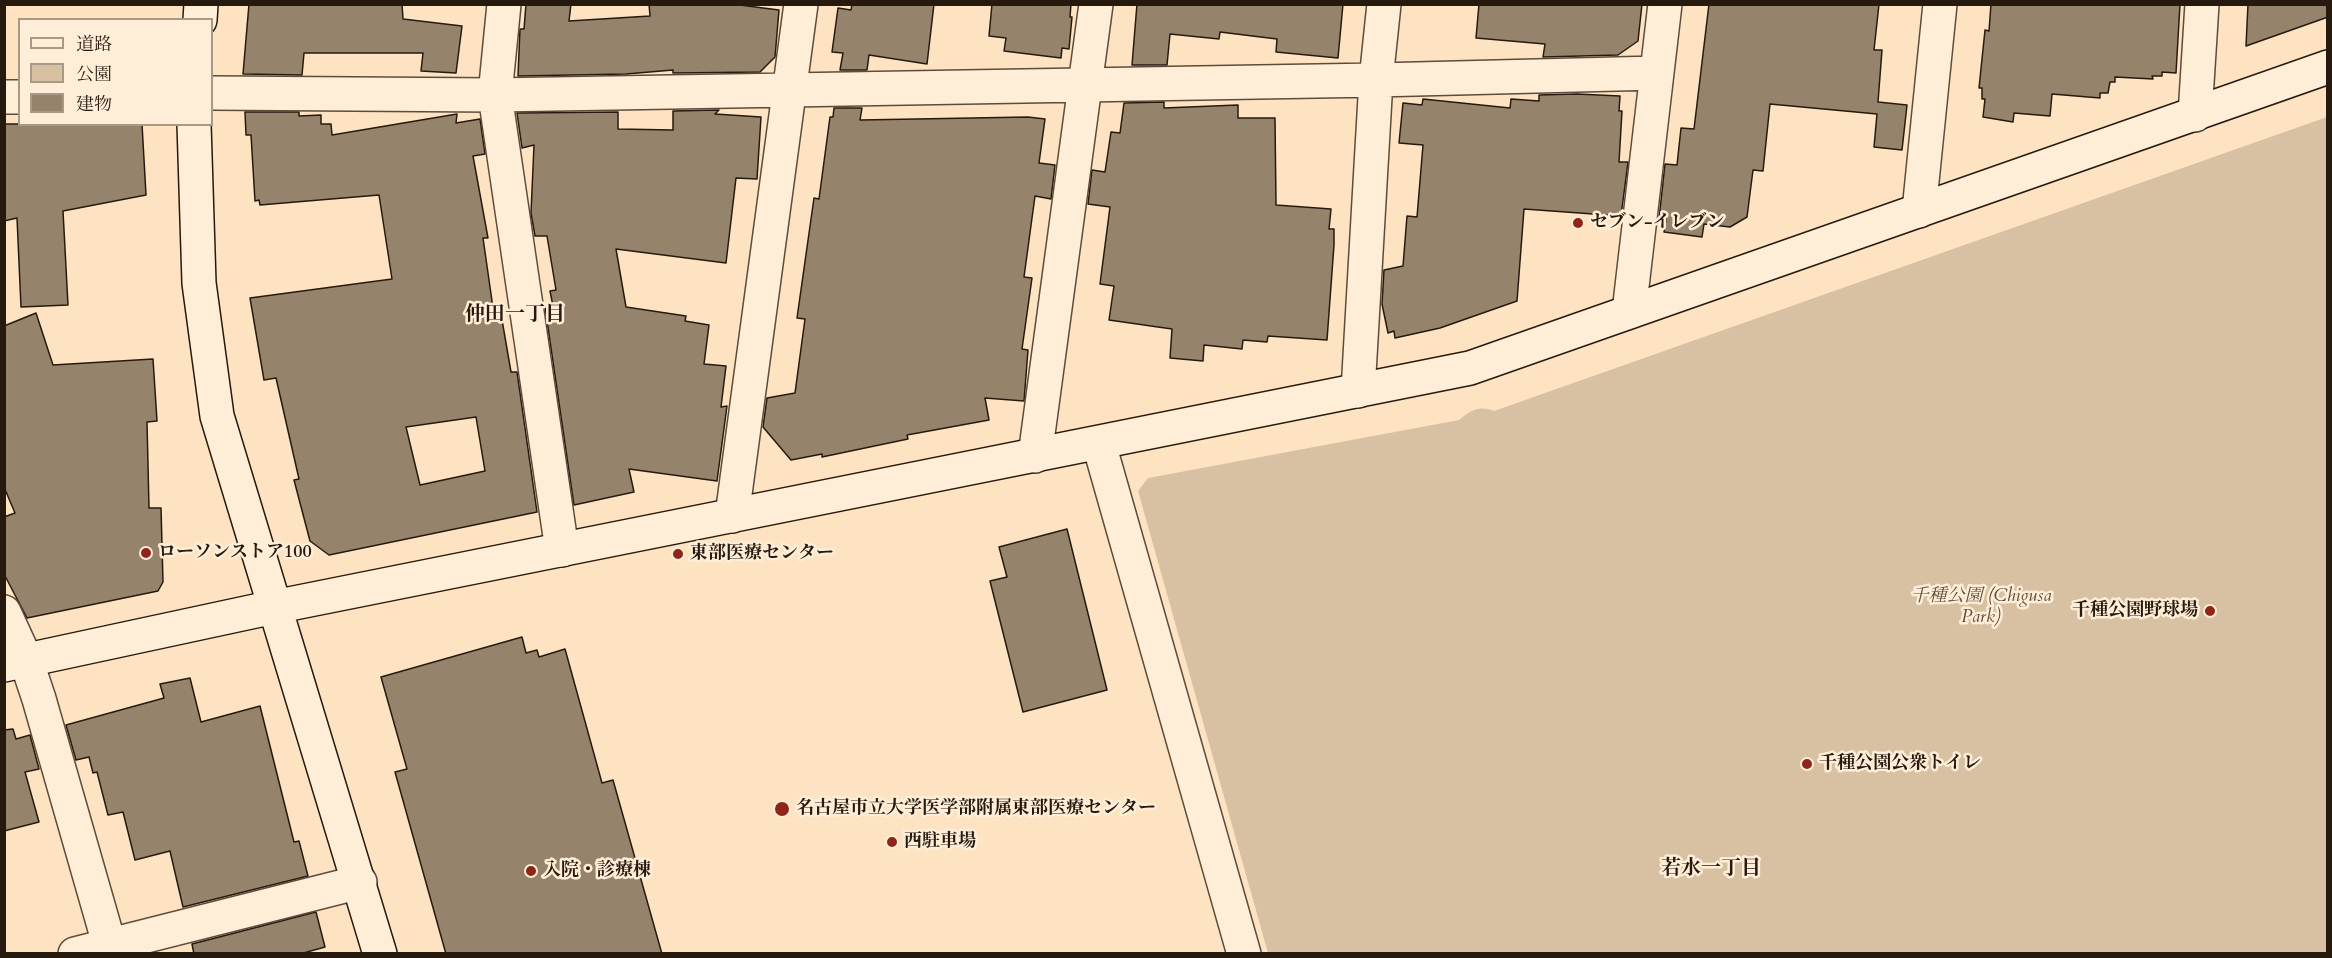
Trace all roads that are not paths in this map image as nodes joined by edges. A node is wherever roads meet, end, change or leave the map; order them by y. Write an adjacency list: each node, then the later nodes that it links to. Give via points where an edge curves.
1 (504, 4): 14 (street)
2 (801, 4): 12 (street)
3 (1096, 4): 11 (street)
4 (1384, 4): 10 (street)
5 (1665, 4): 9 (street)
6 (1940, 4): 17 (street)
7 (2202, 4): 15 (street)
8 (2328, 68): 15 (street)
9 (1657, 73): 10 (street); 18 (street)
10 (1376, 80): 11 (street); 19 (street)
11 (1087, 86): 12 (street); 21 (street)
12 (791, 89): 14 (street); 22 (street)
13 (213, 93): 14 (street)
14 (495, 94): 23 (street)
15 (2195, 115): 17 (street)
16 (194, 126): 24 (street, via 199,283 217,416)
17 (1919, 211): 18 (street)
18 (1629, 312): 19 (street, via 1470,368)
19 (1358, 392): 20 (street)
20 (1099, 444): 21 (street); 31 (street)
21 (1035, 456): 22 (street)
22 (732, 516): 23 (street)
23 (562, 550): 24 (street)
24 (274, 607): 26 (street); 27 (street)
25 (4, 612): 26 (street)
26 (15, 662): 28 (street, via 39,699)
27 (360, 882): 28 (street); 30 (street)
28 (111, 948): 29 (street)
29 (75, 954)
30 (380, 954)
31 (1244, 954)

